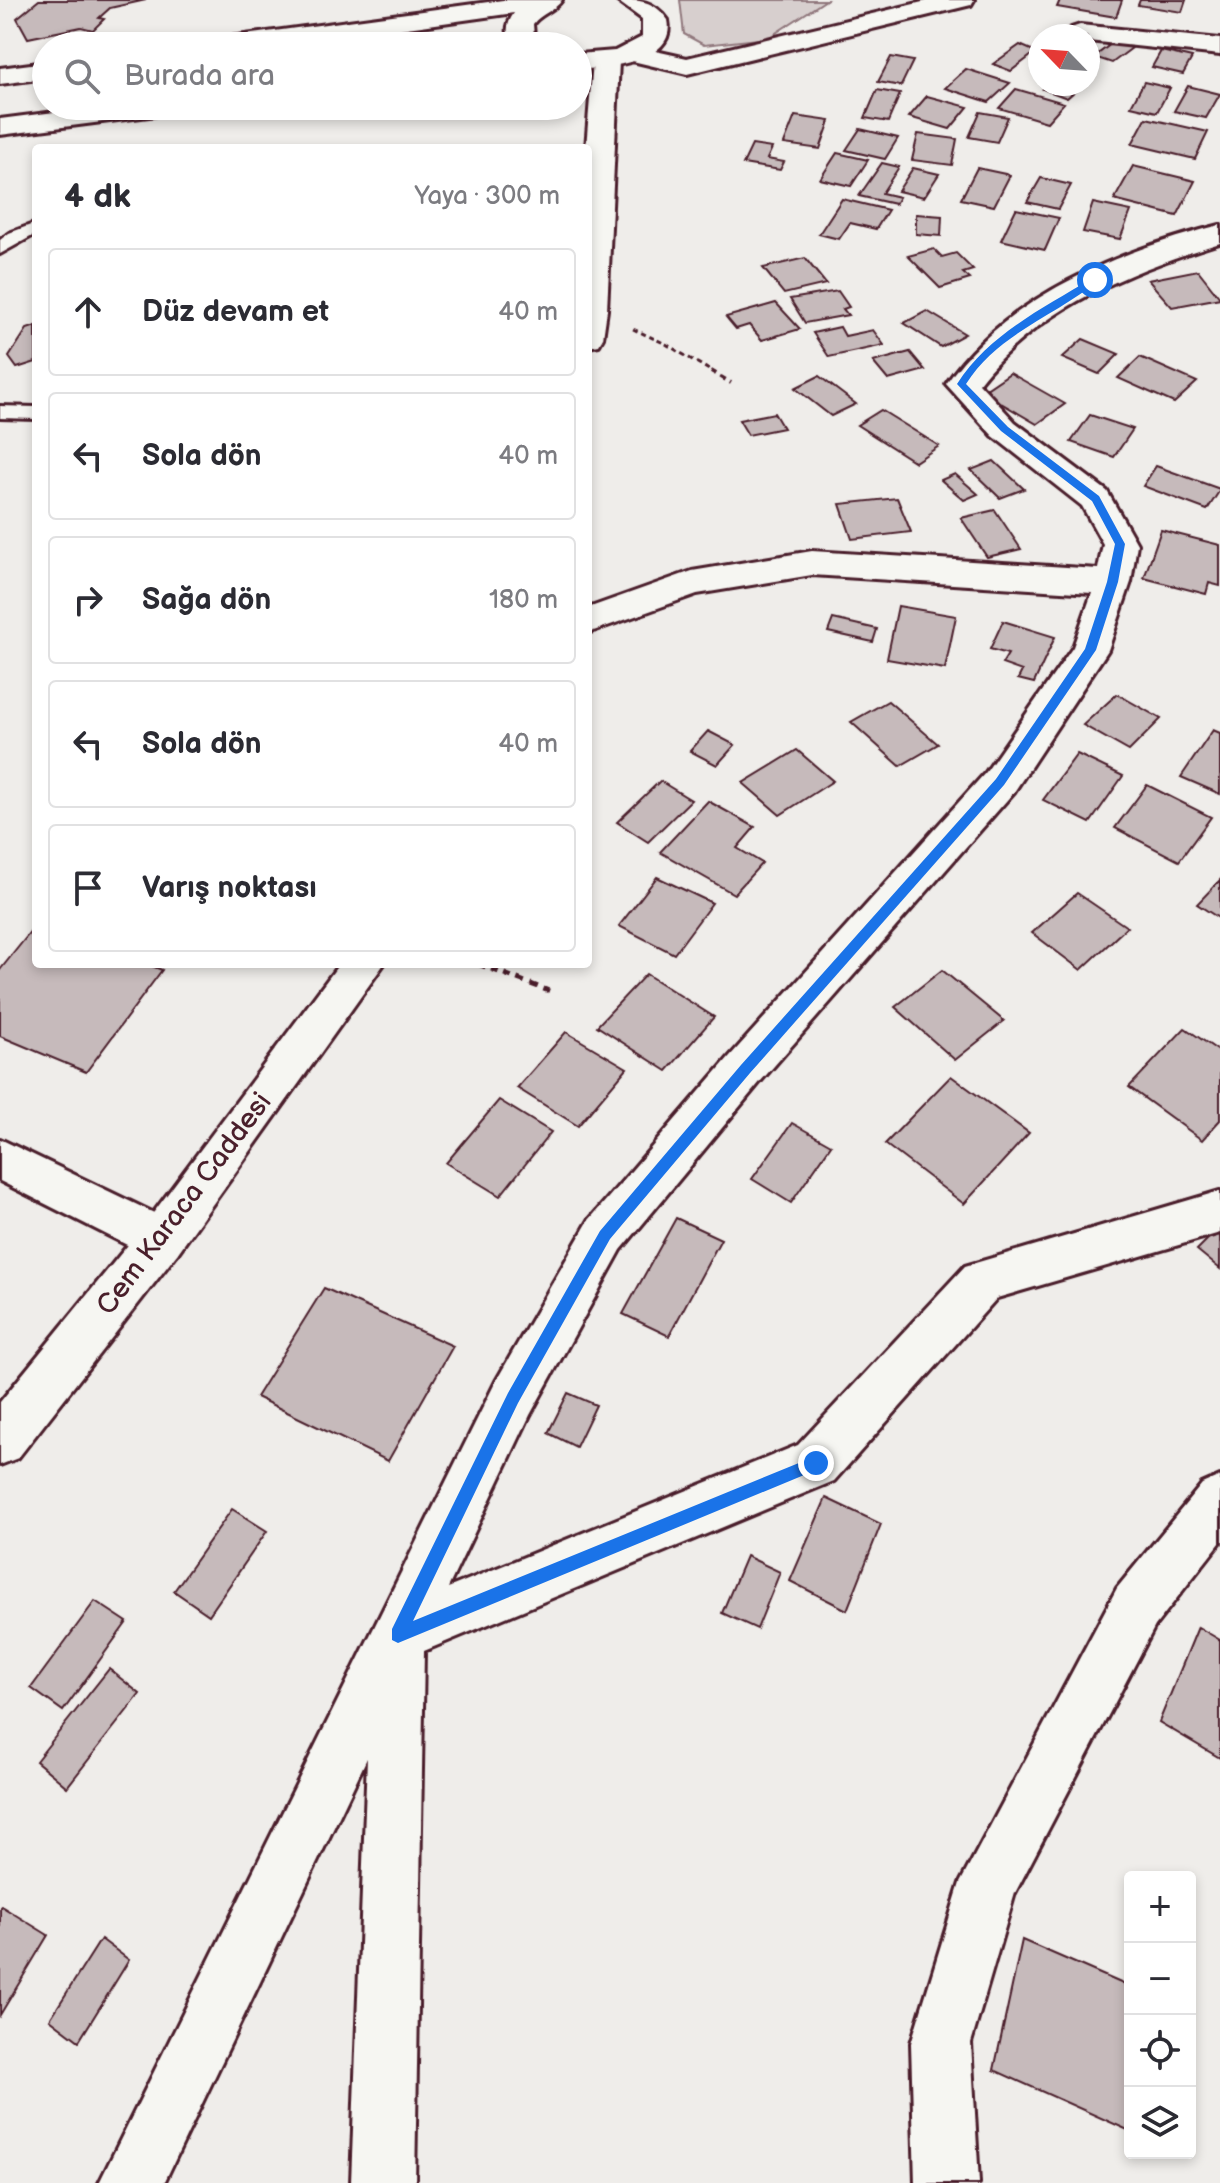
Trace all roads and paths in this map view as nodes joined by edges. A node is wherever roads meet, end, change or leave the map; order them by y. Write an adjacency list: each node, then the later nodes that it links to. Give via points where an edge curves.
1 (628, 0): 8 (street, via 648,11 658,26 653,41)
2 (962, 0): 8 (street, via 687,66)
3 (545, 1): 4 (street); 5 (street, via 520,23)
4 (323, 32)
5 (521, 32)
6 (1100, 35): 7 (street)
7 (1220, 47)
8 (633, 54): 9 (street)
9 (592, 62)
10 (32, 72): 11 (street)
11 (0, 76)
12 (55, 120): 14 (street)
13 (592, 120): 15 (street)
14 (0, 127)
15 (592, 144)
16 (32, 230): 18 (lane)
17 (1220, 234): 23 (street, via 1095,280 1028,320 975,363 962,384 1004,429 1095,499 1120,544)
18 (0, 249)
19 (666, 344): 20 (path)
20 (731, 383)
21 (0, 412): 22 (lane)
22 (32, 413)
23 (1113, 582): 24 (street, via 812,563 692,583); 33 (street, via 1090,650 1000,782 605,1235 513,1398)
24 (592, 620)
25 (360, 968): 30 (street, Cem Karaca Caddesi)
26 (489, 968): 27 (path)
27 (549, 991)
28 (0, 1159): 30 (street)
29 (1220, 1212): 33 (street, via 982,1281 816,1463)
30 (161, 1239): 31 (street, Cem Karaca Caddesi)
31 (0, 1441)
32 (1220, 1502): 36 (street, via 1136,1607 989,1883 941,2043)
33 (398, 1635): 34 (street); 35 (street)
34 (131, 2183)
35 (383, 2183)
36 (947, 2183)

